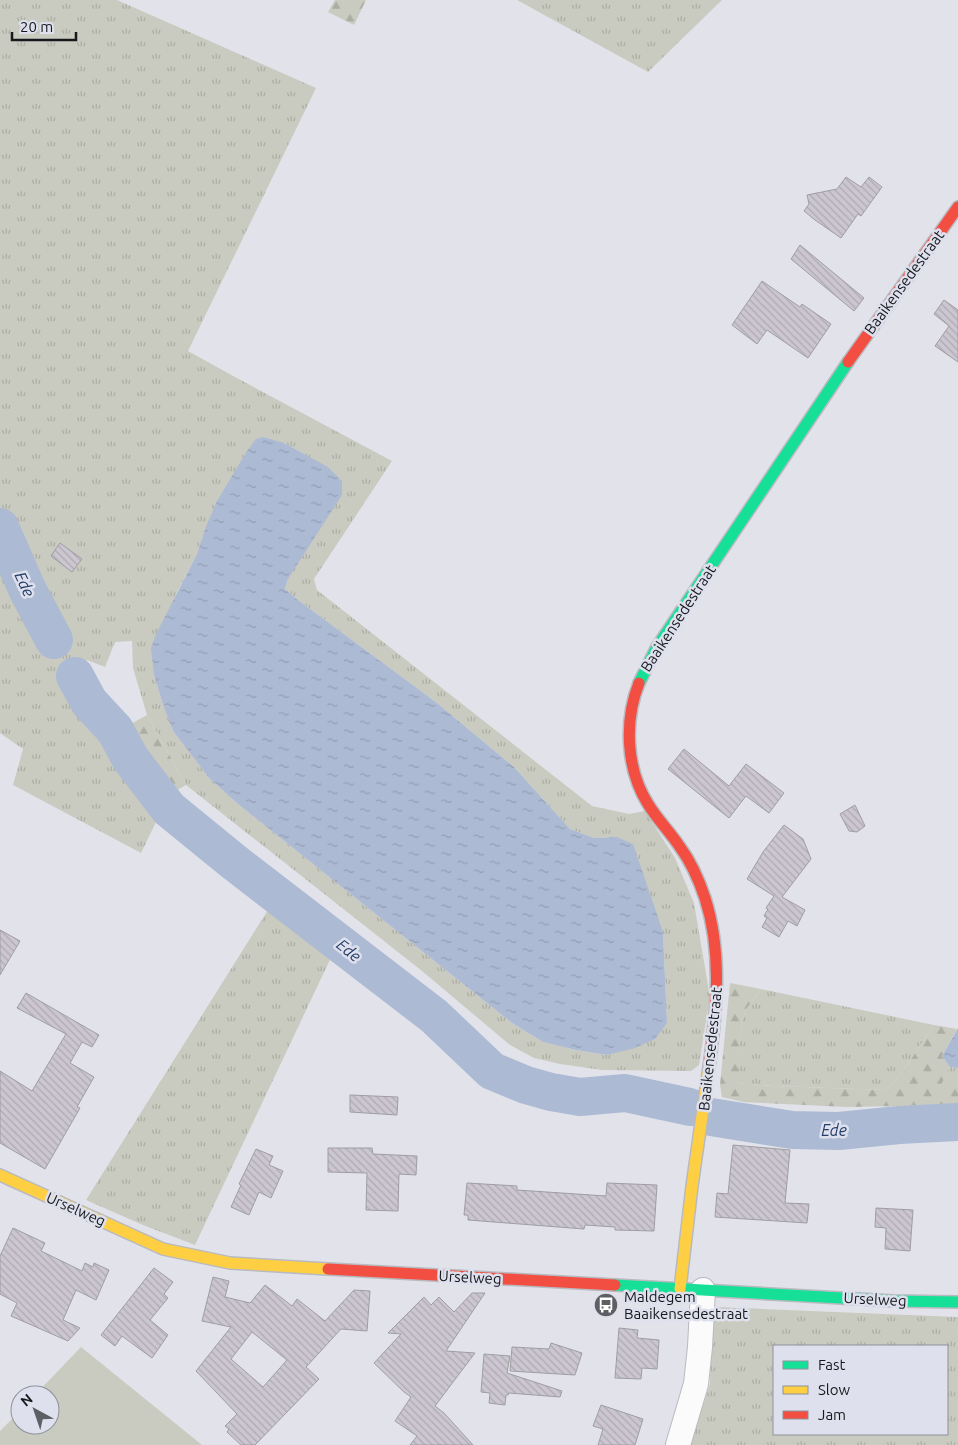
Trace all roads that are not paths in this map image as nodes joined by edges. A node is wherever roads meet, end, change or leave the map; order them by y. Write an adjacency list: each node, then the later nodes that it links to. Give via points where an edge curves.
1 (958, 207): 3 (street, Baaikensedestraat, via 852,355 662,639 647,662 634,694 628,725 636,778 643,795 690,863 709,911 716,947 716,1014 692,1179)
2 (0, 1175): 3 (street, Urselweg, via 164,1249 230,1263)
3 (692, 1289): 4 (street, Urselweg); 5 (street, via 700,1347 696,1384)
4 (958, 1302)
5 (678, 1445)

